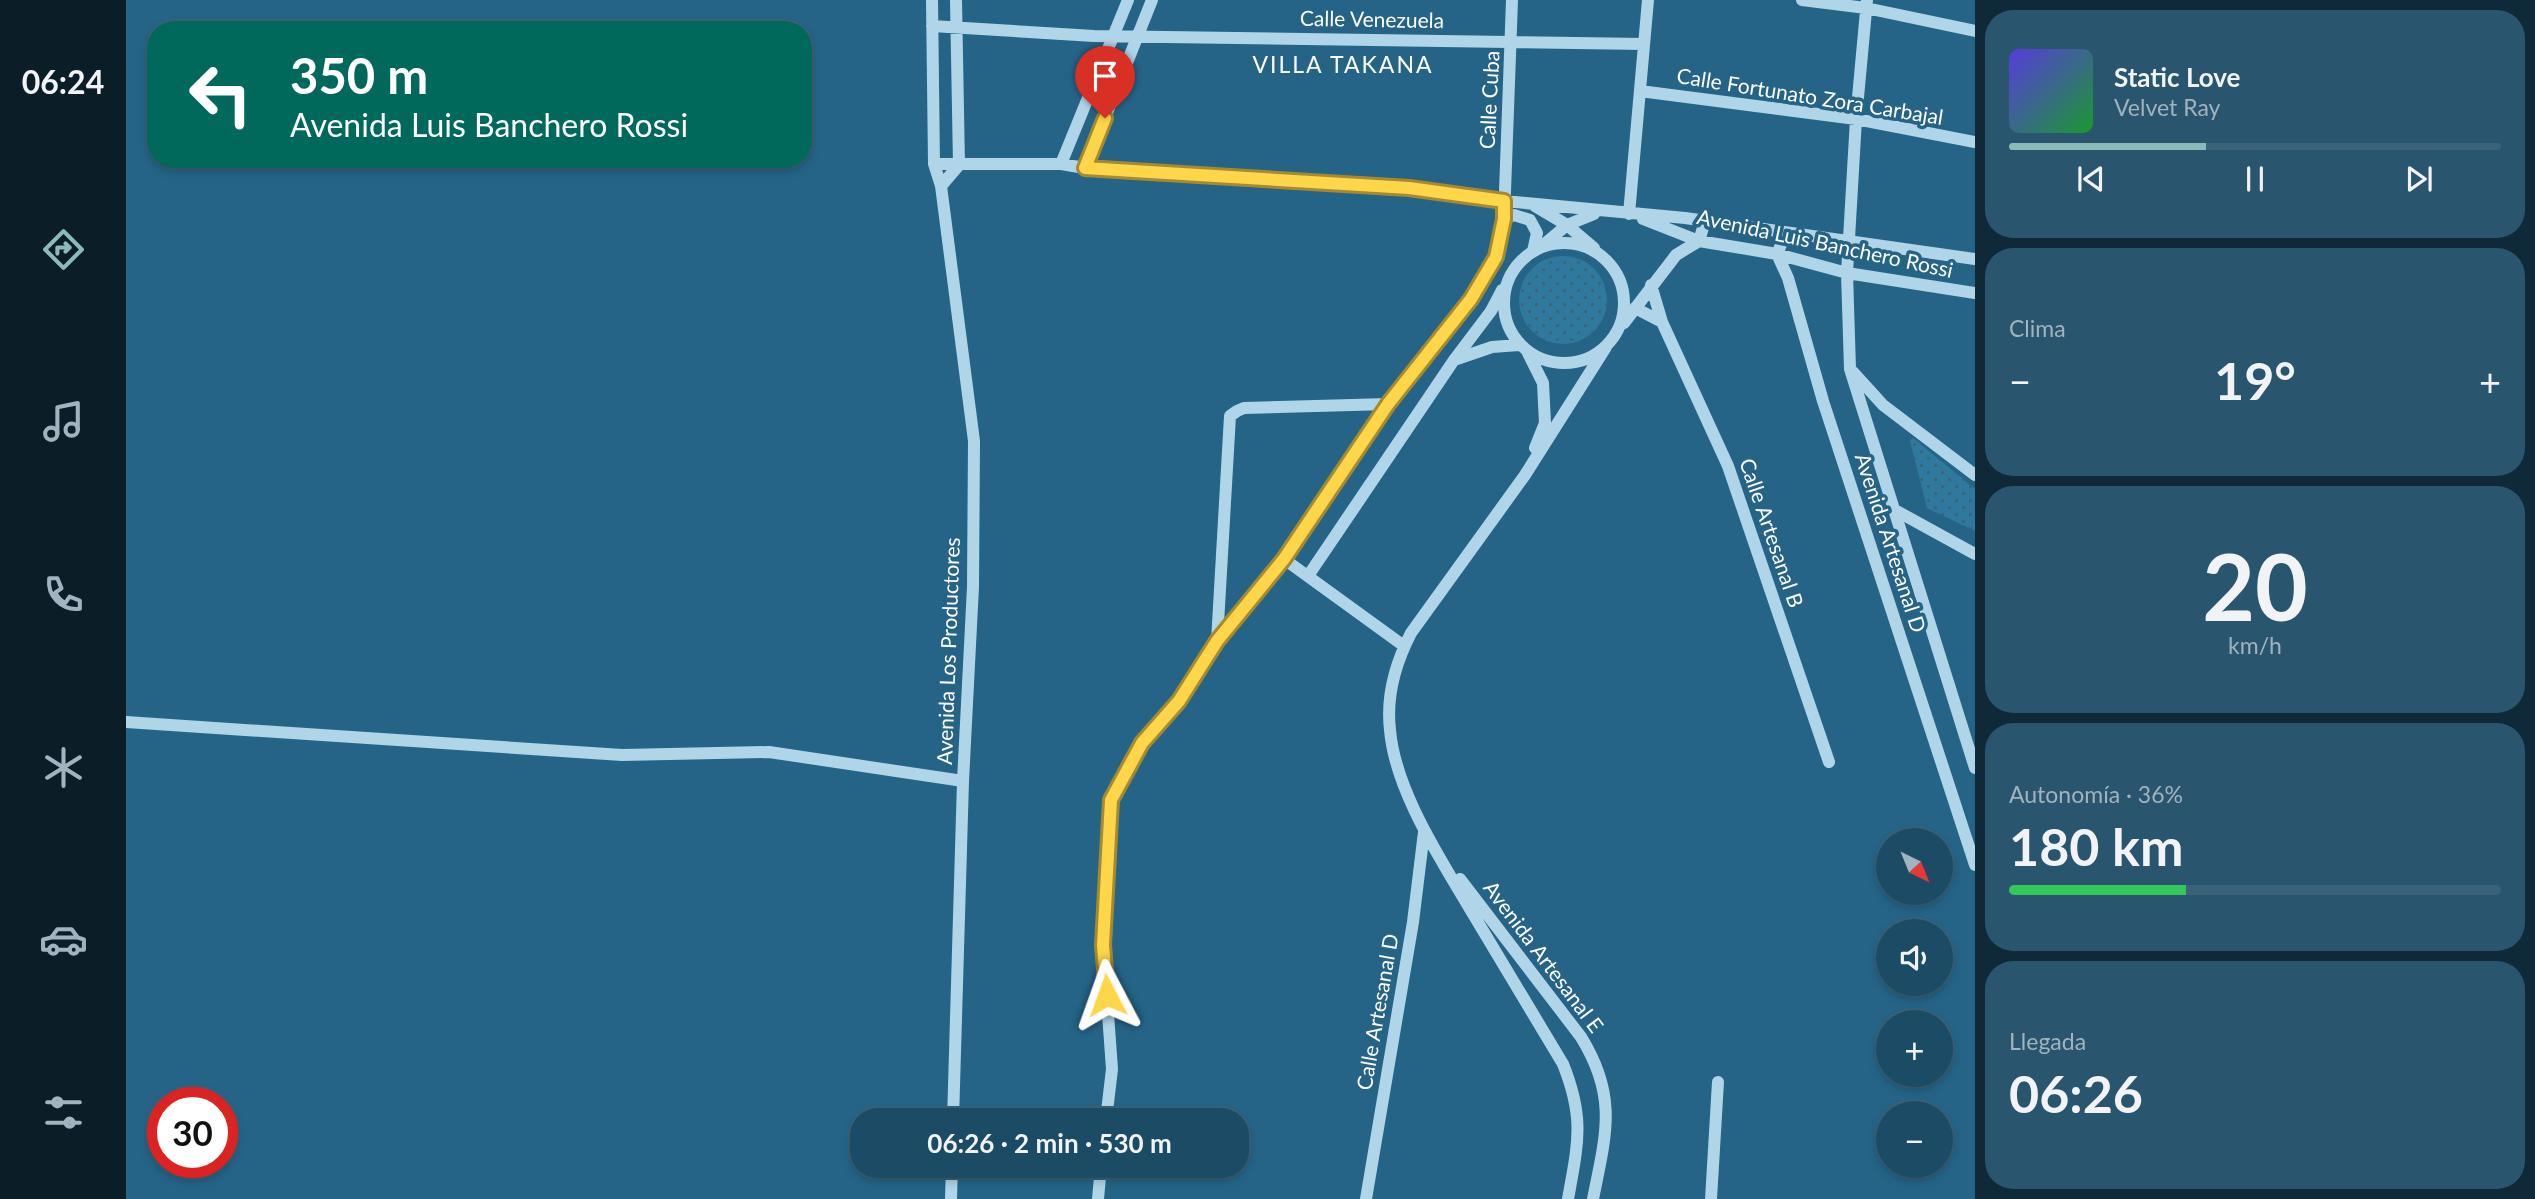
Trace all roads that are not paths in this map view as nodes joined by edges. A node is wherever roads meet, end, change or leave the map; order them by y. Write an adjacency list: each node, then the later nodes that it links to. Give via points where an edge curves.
1 (932, 0): 9 (street, Avenida Los Productores)
2 (956, 0): 10 (street)
3 (1128, 0): 12 (street)
4 (1152, 0): 13 (street)
5 (1512, 0): 14 (street, Calle Cuba)
6 (1648, 0): 15 (street)
7 (1802, 0): 8 (street)
8 (1866, 4): 11 (street); 17 (street, Avenida Artesanal D)
9 (932, 26): 10 (street, Calle Venezuela); 19 (street, Avenida Los Productores)
10 (956, 26): 12 (street, Calle Venezuela); 21 (street)
11 (1975, 31)
12 (1113, 36): 13 (street, Calle Venezuela); 20 (street)
13 (1137, 36): 14 (street, Calle Venezuela); 22 (street)
14 (1512, 42): 15 (street, Calle Venezuela); 24 (street, Calle Cuba)
15 (1644, 44): 16 (street)
16 (1640, 91): 17 (street, Calle Fortunato Zora Carbajal); 27 (street)
17 (1856, 119): 18 (street, Calle Fortunato Zora Carbajal); 34 (street, Avenida Artesanal D)
18 (1975, 142)
19 (934, 164): 21 (street, Avenida Luis Banchero Rossi); 23 (street, Avenida Los Productores)
20 (1061, 164): 21 (street, Avenida Luis Banchero Rossi); 22 (street, Avenida Luis Banchero Rossi)
21 (959, 165): 23 (street)
22 (1085, 168): 24 (street, Avenida Luis Banchero Rossi, via 1409,188)
23 (941, 186): 62 (street, Avenida Los Productores, via 974,441 973,587)
24 (1504, 201): 25 (street, Avenida Luis Banchero Rossi); 28 (street, Calle Cuba); 29 (street)
25 (1531, 204): 26 (street, Avenida Luis Banchero Rossi); 31 (street)
26 (1605, 211): 27 (street, Avenida Luis Banchero Rossi); 31 (street)
27 (1629, 214): 30 (street, Avenida Luis Banchero Rossi); 33 (street, Avenida Luis Banchero Rossi)
28 (1504, 219): 29 (street, via 1514,215); 50 (street, Calle Cuba, via 1496,257 1471,299)
29 (1530, 220): 35 (street, via 1537,233)
30 (1705, 221): 32 (street, Avenida Luis Banchero Rossi); 33 (street)
31 (1567, 225): 35 (street); 36 (street)
32 (1786, 233): 34 (street, Avenida Luis Banchero Rossi); 37 (street)
33 (1699, 240): 37 (street, Avenida Luis Banchero Rossi); 41 (street, via 1676,255)
34 (1849, 241): 38 (street, Avenida Luis Banchero Rossi); 39 (street, Avenida Artesanal D)
35 (1537, 249): 36 (street, via 1571,243); 40 (street, via 1518,264)
36 (1599, 254): 45 (street, via 1621,281 1624,315)
37 (1777, 254): 39 (street, Avenida Luis Banchero Rossi); 64 (street, Avenida Artesanal D)
38 (1975, 258)
39 (1847, 273): 42 (street, Avenida Luis Banchero Rossi); 49 (street, Avenida Artesanal D)
40 (1508, 281): 47 (street, via 1504,314); 48 (street)
41 (1651, 285): 43 (street); 44 (street, Calle Artesanal B)
42 (1975, 293)
43 (1635, 308): 44 (street); 45 (street)
44 (1662, 322): 60 (street, Calle Artesanal B, via 1728,466)
45 (1618, 331): 46 (street)
46 (1606, 347): 47 (street, via 1592,357 1567,363 1542,360); 51 (street)
47 (1523, 348): 48 (street, via 1492,347); 51 (street, via 1542,383 1545,423)
48 (1454, 360): 56 (street)
49 (1850, 369): 52 (street, via 1883,405); 53 (street, Avenida Artesanal D)
50 (1388, 404): 55 (street, Calle Cuba); 57 (street, via 1244,408 1230,416)
51 (1525, 475): 58 (street, Avenida Artesanal E)
52 (1975, 475)
53 (1893, 509): 54 (street); 61 (street, Avenida Artesanal D)
54 (1975, 554)
55 (1284, 559): 56 (street); 57 (street, Calle Cuba)
56 (1308, 576): 58 (street)
57 (1217, 641): 68 (street, Calle Cuba, via 1179,701 1142,743 1111,800 1103,945 1112,1069)
58 (1404, 646): 63 (street, Avenida Artesanal E, via 1390,695 1392,750)
59 (126, 722): 62 (street, via 622,755 769,752)
60 (1829, 762)
61 (1975, 768)
62 (963, 781): 67 (street, Avenida Los Productores)
63 (1424, 832): 73 (street, Calle Artesanal D); 74 (street, Avenida Artesanal E, via 1563,1064 1579,1140); 75 (street, Avenida Artesanal E, via 1581,1037 1597,1065 1607,1115)
64 (1971, 838): 65 (street, Avenida Artesanal D)
65 (1975, 866)
66 (1718, 1082): 76 (street)
67 (953, 1108)
68 (1107, 1108)
69 (951, 1178): 71 (street)
70 (1100, 1178): 72 (street)
71 (951, 1199)
72 (1098, 1199)
73 (1366, 1199)
74 (1567, 1199)
75 (1592, 1199)
76 (1711, 1199)

